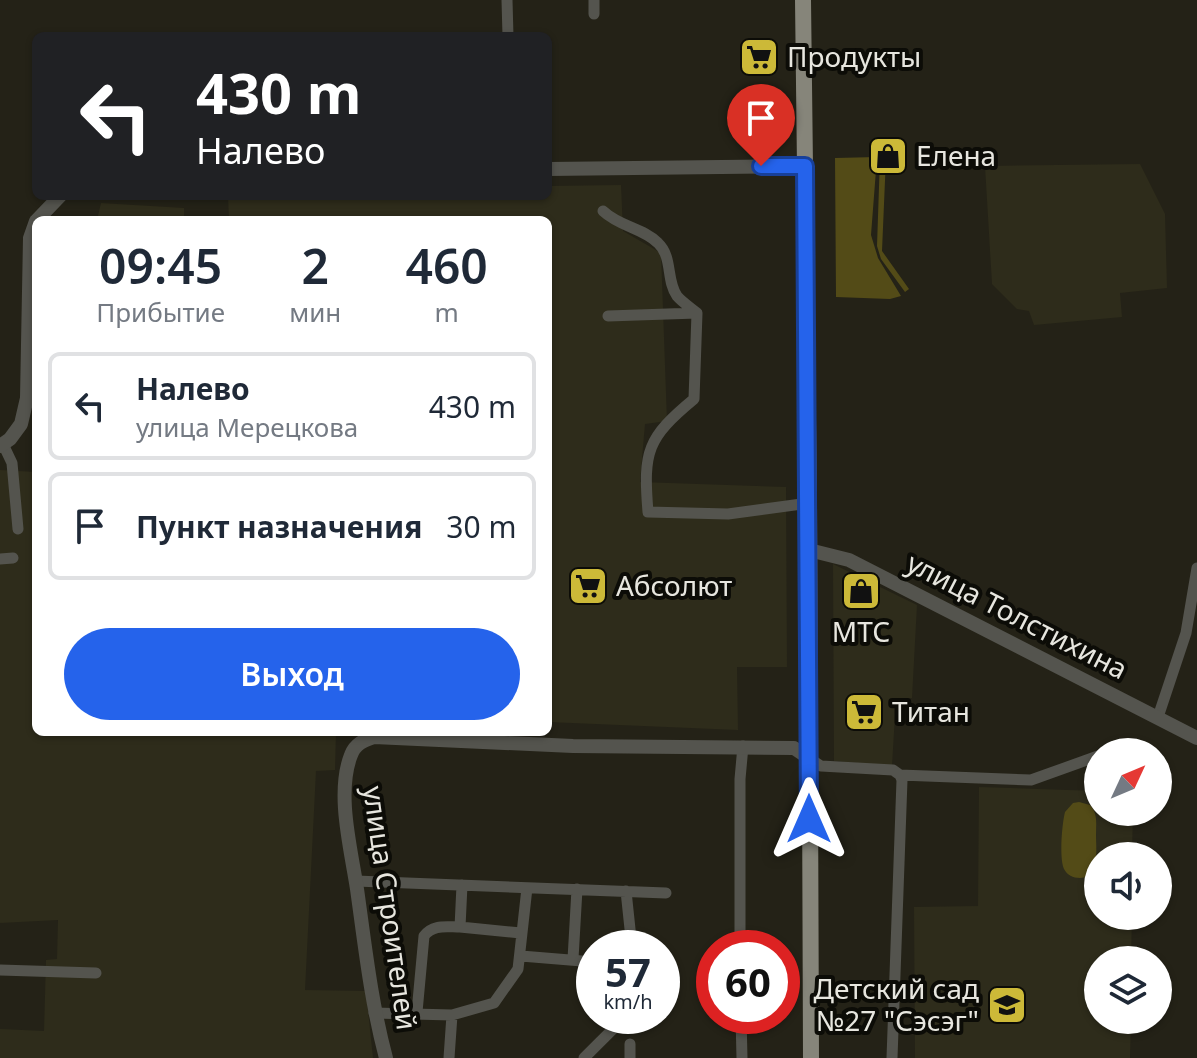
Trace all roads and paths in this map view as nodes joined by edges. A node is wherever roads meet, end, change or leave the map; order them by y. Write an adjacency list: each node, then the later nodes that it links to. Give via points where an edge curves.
1 (507, 0): 5 (street)
2 (594, 0): 4 (street)
3 (804, 2): 6 (main road)
4 (594, 14)
5 (508, 32)
6 (805, 166): 7 (street); 15 (main road)
7 (552, 169)
8 (56, 200): 10 (street)
9 (603, 211): 12 (street, via 660,244 676,295)
10 (41, 216)
11 (32, 232): 14 (street, via 27,398 21,424)
12 (697, 313): 13 (street); 15 (street, via 694,399 653,439 648,512 728,514)
13 (608, 316)
14 (2, 445): 16 (street, via 12,463)
15 (809, 503): 17 (main road)
16 (18, 529)
17 (809, 550): 22 (street, улица Толстихина, via 849,560); 25 (main road)
18 (13, 558): 19 (street)
19 (0, 559)
20 (1197, 568): 21 (street)
21 (1192, 632): 22 (street)
22 (1158, 717): 23 (street, улица Толстихина)
23 (1197, 738)
24 (743, 746): 25 (street, улица Строителей, via 794,748); 28 (street, улица Строителей, via 573,746 374,737 354,748 346,775); 36 (street)
25 (809, 758): 27 (street, via 821,766 893,770); 54 (main road)
26 (1084, 762): 27 (street, via 1031,780)
27 (900, 775): 55 (street)
28 (356, 881): 29 (street); 44 (street, улица Строителей)
29 (462, 885): 30 (street); 34 (street)
30 (527, 888): 31 (street); 37 (street)
31 (577, 889): 32 (street); 39 (street)
32 (626, 891): 33 (street); 35 (street)
33 (666, 893)
34 (460, 927): 37 (street); 43 (street, via 436,927 424,936)
35 (630, 930)
36 (740, 930)
37 (521, 933): 38 (street)
38 (521, 956): 39 (street); 45 (street, via 494,1003)
39 (573, 959): 40 (street)
40 (576, 959)
41 (0, 970): 42 (street)
42 (96, 973)
43 (417, 1012): 44 (street); 45 (street)
44 (374, 1013): 49 (street, улица Строителей)
45 (452, 1015): 50 (street)
46 (608, 1034): 51 (street)
47 (741, 1034): 53 (street)
48 (630, 1044): 52 (street)
49 (386, 1058)
50 (449, 1058)
51 (584, 1058)
52 (630, 1058)
53 (742, 1058)
54 (811, 1058)
55 (892, 1058)

